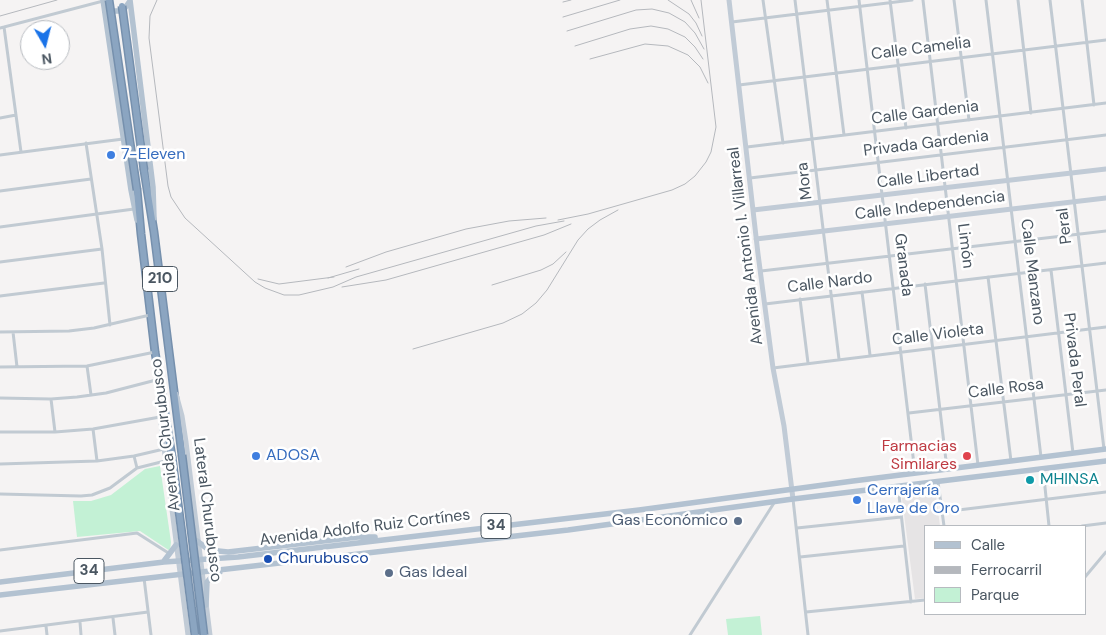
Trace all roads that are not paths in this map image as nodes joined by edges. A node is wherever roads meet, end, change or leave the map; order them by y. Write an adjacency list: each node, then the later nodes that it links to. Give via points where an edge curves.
1 (121, 0): 81 (highway, Avenida Churubusco / 210, bridge)
2 (130, 0): 15 (main road, via 117,12 112,11); 81 (main road, Avenida Churubusco, via 154,187)
3 (729, 0): 21 (street, Avenida Antonio I. Villarreal)
4 (763, 0): 20 (street)
5 (795, 0): 19 (street, Mora)
6 (827, 0): 18 (street)
7 (859, 0): 17 (street, Granada)
8 (912, 0): 16 (street)
9 (922, 0): 29 (street, Limón)
10 (954, 0): 28 (street)
11 (986, 0): 27 (street, Calle Manzano)
12 (1018, 0): 26 (street)
13 (1050, 0): 25 (street, Peral)
14 (1082, 0): 24 (street)
15 (105, 1): 22 (street); 50 (main road, Avenida Churubusco); 82 (highway, Avenida Churubusco / 210, bridge, via 137,190)
16 (891, 1): 17 (street); 30 (street)
17 (860, 6): 18 (street); 31 (street, Granada)
18 (828, 10): 19 (street); 32 (street)
19 (796, 14): 20 (street); 33 (street, Mora)
20 (766, 18): 21 (street); 34 (street)
21 (732, 22): 35 (street, Avenida Antonio I. Villarreal)
22 (2, 28): 40 (street)
23 (1106, 40): 24 (street, Calle Camelia)
24 (1086, 42): 25 (street, Calle Camelia); 37 (street)
25 (1056, 46): 26 (street, Calle Camelia); 38 (street, Peral)
26 (1024, 50): 27 (street, Calle Camelia); 39 (street)
27 (992, 53): 28 (street, Calle Camelia); 41 (street, Calle Manzano)
28 (961, 57): 29 (street, Calle Camelia); 43 (street)
29 (930, 61): 30 (street, Calle Camelia); 44 (street, Limón)
30 (898, 65): 31 (street, Calle Camelia); 45 (street)
31 (867, 68): 32 (street, Calle Camelia); 46 (street, Granada)
32 (837, 72): 33 (street, Calle Camelia); 47 (street)
33 (805, 76): 34 (street, Calle Camelia); 49 (street, Mora)
34 (774, 81): 35 (street, Calle Camelia); 53 (street)
35 (740, 85): 54 (street, Avenida Antonio I. Villarreal)
36 (1106, 104): 37 (street, Calle Gardenia)
37 (1094, 105): 38 (street, Calle Gardenia)
38 (1063, 109): 39 (street, Calle Gardenia); 51 (street, Peral)
39 (1031, 113): 41 (street, Calle Gardenia)
40 (16, 115): 42 (street); 56 (street)
41 (1000, 116): 43 (street, Calle Gardenia); 55 (street, Calle Manzano)
42 (0, 118)
43 (969, 120): 44 (street, Calle Gardenia)
44 (938, 123): 45 (street, Calle Gardenia); 58 (street, Limón)
45 (906, 128): 46 (street, Calle Gardenia)
46 (875, 132): 47 (street, Calle Gardenia); 59 (street, Granada)
47 (844, 135): 49 (street, Calle Gardenia)
48 (1106, 135): 51 (street, Privada Gardenia)
49 (812, 138): 53 (street, Calle Gardenia); 61 (street, Mora)
50 (124, 139): 52 (street); 72 (main road, Avenida Churubusco)
51 (1067, 140): 55 (street, Privada Gardenia); 62 (street, Peral)
52 (86, 143): 56 (street); 64 (street)
53 (782, 143): 54 (street, Calle Gardenia)
54 (747, 147): 63 (street, Avenida Antonio I. Villarreal)
55 (1004, 148): 58 (street, Privada Gardenia); 65 (street, Calle Manzano)
56 (21, 152): 57 (street)
57 (0, 155)
58 (942, 155): 59 (street, Privada Gardenia); 66 (street, Limón)
59 (879, 162): 61 (street, Privada Gardenia); 68 (street, Granada)
60 (1106, 168): 62 (street, Calle Libertad)
61 (816, 170): 63 (street, Privada Gardenia); 71 (street, Mora)
62 (1070, 173): 65 (street, Calle Libertad); 70 (street, Peral)
63 (750, 178): 74 (street, Avenida Antonio I. Villarreal)
64 (91, 179): 67 (street); 75 (street)
65 (1007, 180): 66 (street, Calle Libertad); 73 (street, Calle Manzano)
66 (945, 188): 68 (street, Calle Libertad); 76 (street, Limón)
67 (0, 191)
68 (882, 196): 71 (street, Calle Libertad); 77 (street, Granada)
69 (1106, 198): 70 (street, Calle Independencia)
70 (1075, 201): 73 (street, Calle Independencia); 83 (street, Peral)
71 (820, 203): 74 (street, Calle Libertad); 79 (street, Mora)
72 (135, 209): 75 (street); 82 (main road, Avenida Churubusco)
73 (1011, 209): 76 (street, Calle Independencia); 85 (street, Calle Manzano)
74 (753, 210): 84 (street, Avenida Antonio I. Villarreal)
75 (96, 214): 78 (street); 86 (street)
76 (949, 216): 77 (street, Calle Independencia); 87 (street, Limón)
77 (886, 224): 79 (street, Calle Independencia); 88 (street, Granada)
78 (0, 227)
79 (823, 231): 84 (street, Calle Independencia); 91 (street, Mora)
80 (1106, 231): 83 (street)
81 (154, 232): 128 (highway, Avenida Churubusco / 210)
82 (141, 234): 106 (highway, Avenida Churubusco / 210)
83 (1078, 235): 85 (street); 92 (street, Peral)
84 (756, 239): 94 (street, Avenida Antonio I. Villarreal)
85 (1015, 242): 87 (street); 95 (street, Calle Manzano)
86 (102, 249): 89 (street); 98 (street)
87 (953, 249): 88 (street); 97 (street, Limón)
88 (890, 256): 91 (street); 100 (street, Granada)
89 (0, 262)
90 (1106, 263): 92 (street, Calle Nardo)
91 (827, 264): 94 (street); 102 (street, Mora)
92 (1082, 266): 93 (street, Calle Nardo); 109 (street, Peral)
93 (1051, 270): 95 (street, Calle Nardo); 112 (street, Privada Peral)
94 (760, 271): 105 (street, Avenida Antonio I. Villarreal)
95 (1020, 273): 96 (street, Calle Nardo); 113 (street, Calle Manzano)
96 (988, 277): 97 (street, Calle Nardo); 114 (street)
97 (957, 280): 99 (street, Calle Nardo); 115 (street, Limón)
98 (104, 283): 103 (street); 107 (street)
99 (925, 284): 100 (street, Calle Nardo); 116 (street)
100 (894, 288): 101 (street, Calle Nardo); 118 (street, Granada)
101 (862, 292): 102 (street, Calle Nardo); 119 (street)
102 (831, 295): 104 (street, Calle Nardo); 120 (street, Mora)
103 (0, 296)
104 (800, 300): 105 (street, Calle Nardo); 121 (street)
105 (765, 304): 125 (street, Avenida Antonio I. Villarreal)
106 (151, 315): 107 (street); 117 (highway, Avenida Churubusco / 210)
107 (110, 325): 111 (street, via 69,331)
108 (1106, 327): 109 (street, Calle Violeta)
109 (1090, 329): 112 (street, Calle Violeta); 130 (street, Peral)
110 (0, 332): 111 (street)
111 (13, 332): 124 (street)
112 (1058, 333): 113 (street, Calle Violeta); 131 (street, Privada Peral)
113 (1027, 336): 114 (street, Calle Violeta); 135 (street, Calle Manzano)
114 (996, 340): 115 (street, Calle Violeta); 136 (street)
115 (964, 344): 116 (street, Calle Violeta); 137 (street, Limón)
116 (932, 347): 118 (street, Calle Violeta); 138 (street)
117 (155, 352): 122 (street); 126 (highway, Avenida Churubusco / 210)
118 (901, 352): 119 (street, Calle Violeta); 139 (street, Granada)
119 (870, 355): 120 (street, Calle Violeta)
120 (839, 359): 121 (street, Calle Violeta)
121 (808, 363): 125 (street, Calle Violeta)
122 (87, 366): 124 (street); 132 (street)
123 (0, 367): 124 (street)
124 (17, 368)
125 (773, 368): 161 (street, Avenida Antonio I. Villarreal)
126 (160, 379): 127 (highway, Avenida Churubusco / 210); 132 (street)
127 (161, 387): 140 (street); 211 (highway, Avenida Churubusco / 210, bridge)
128 (174, 389): 175 (street, Lateral Churubusco, via 182,416); 212 (highway, Avenida Churubusco / 210, bridge)
129 (1106, 390): 130 (street, Calle Rosa)
130 (1097, 391): 131 (street, Calle Rosa); 145 (street, Peral)
131 (1066, 394): 135 (street, Calle Rosa); 146 (street, Privada Peral)
132 (91, 395): 134 (street)
133 (0, 398): 134 (street)
134 (51, 399): 143 (street)
135 (1035, 399): 136 (street, Calle Rosa); 148 (street, Calle Manzano)
136 (1003, 403): 137 (street, Calle Rosa); 151 (street)
137 (972, 406): 138 (street, Calle Rosa); 154 (street, Limón)
138 (940, 410): 139 (street, Calle Rosa); 157 (street)
139 (909, 413): 158 (street, Granada)
140 (160, 416): 141 (street); 144 (street)
141 (93, 429): 143 (street); 149 (street)
142 (0, 432): 143 (street)
143 (55, 432)
144 (164, 449): 147 (street); 150 (street)
145 (1105, 449): 146 (main road, 34)
146 (1073, 454): 148 (main road, 34)
147 (134, 456): 149 (street); 155 (street)
148 (1042, 458): 151 (main road, 34)
149 (97, 461): 153 (street)
150 (165, 461): 155 (street); 176 (street)
151 (1011, 461): 154 (main road, 34)
152 (1106, 461): 156 (main road, 34)
153 (0, 464)
154 (978, 465): 157 (main road, 34)
155 (137, 468): 163 (street, via 110,488 92,494)
156 (1043, 468): 159 (main road, 34); 165 (street)
157 (947, 469): 158 (main road, 34)
158 (915, 473): 161 (main road, 34)
159 (938, 481): 160 (main road, 34); 167 (street)
160 (898, 486): 164 (main road, 34); 168 (street)
161 (792, 489): 164 (street, Avenida Antonio I. Villarreal); 174 (main road, Avenida Adolfo Ruiz Cortínes / 34)
162 (1106, 492): 165 (street)
163 (0, 494)
164 (793, 499): 166 (main road, 34); 173 (street)
165 (1046, 499): 167 (street); 171 (street)
166 (774, 502): 185 (main road, Avenida Adolfo Ruiz Cortínes / 34, via 568,530); 214 (street)
167 (942, 512): 170 (street)
168 (901, 517): 173 (street); 177 (street)
169 (1106, 523): 172 (street)
170 (944, 525)
171 (1049, 525)
172 (1086, 526)
173 (797, 528): 181 (street)
174 (400, 538): 175 (main road, via 358,537 228,552 209,550); 182 (main road, Avenida Adolfo Ruiz Cortínes / 34)
175 (197, 542): 182 (street, Lateral Churubusco)
176 (176, 545): 180 (main road); 183 (street)
177 (904, 546): 181 (street); 195 (street)
178 (0, 550): 180 (street, via 137,533)
179 (1106, 552): 188 (street)
180 (171, 554): 184 (main road)
181 (800, 557): 199 (street)
182 (200, 559): 183 (main road, Avenida Adolfo Ruiz Cortínes / 34); 186 (street, Lateral Churubusco)
183 (178, 560): 184 (main road, Avenida Adolfo Ruiz Cortínes / 34); 187 (street)
184 (164, 562): 190 (main road, Avenida Adolfo Ruiz Cortínes / 34)
185 (224, 570): 186 (main road, Avenida Adolfo Ruiz Cortínes / 34); 196 (main road, via 207,582)
186 (202, 572): 187 (main road, Avenida Adolfo Ruiz Cortínes / 34); 191 (street, Lateral Churubusco)
187 (180, 574): 189 (main road, Avenida Adolfo Ruiz Cortínes / 34); 192 (street)
188 (1086, 575)
189 (144, 578): 193 (main road, Avenida Adolfo Ruiz Cortínes / 34); 198 (street)
190 (0, 582)
191 (204, 588): 192 (street); 196 (street, Lateral Churubusco)
192 (182, 590): 197 (street)
193 (0, 595)
194 (924, 600): 195 (street)
195 (911, 602): 199 (street)
196 (206, 605): 197 (street); 213 (street, Lateral Churubusco)
197 (184, 608): 210 (street)
198 (148, 612): 200 (street); 209 (street)
199 (806, 612): 215 (street)
200 (113, 618): 201 (street); 208 (street)
201 (80, 622): 202 (street); 207 (street)
202 (46, 626): 203 (street); 206 (street)
203 (13, 630): 204 (street); 205 (street)
204 (0, 632)
205 (14, 635)
206 (47, 635)
207 (81, 635)
208 (115, 635)
209 (151, 635)
210 (188, 635)
211 (195, 635)
212 (204, 635)
213 (210, 635)
214 (690, 635)
215 (808, 635)

